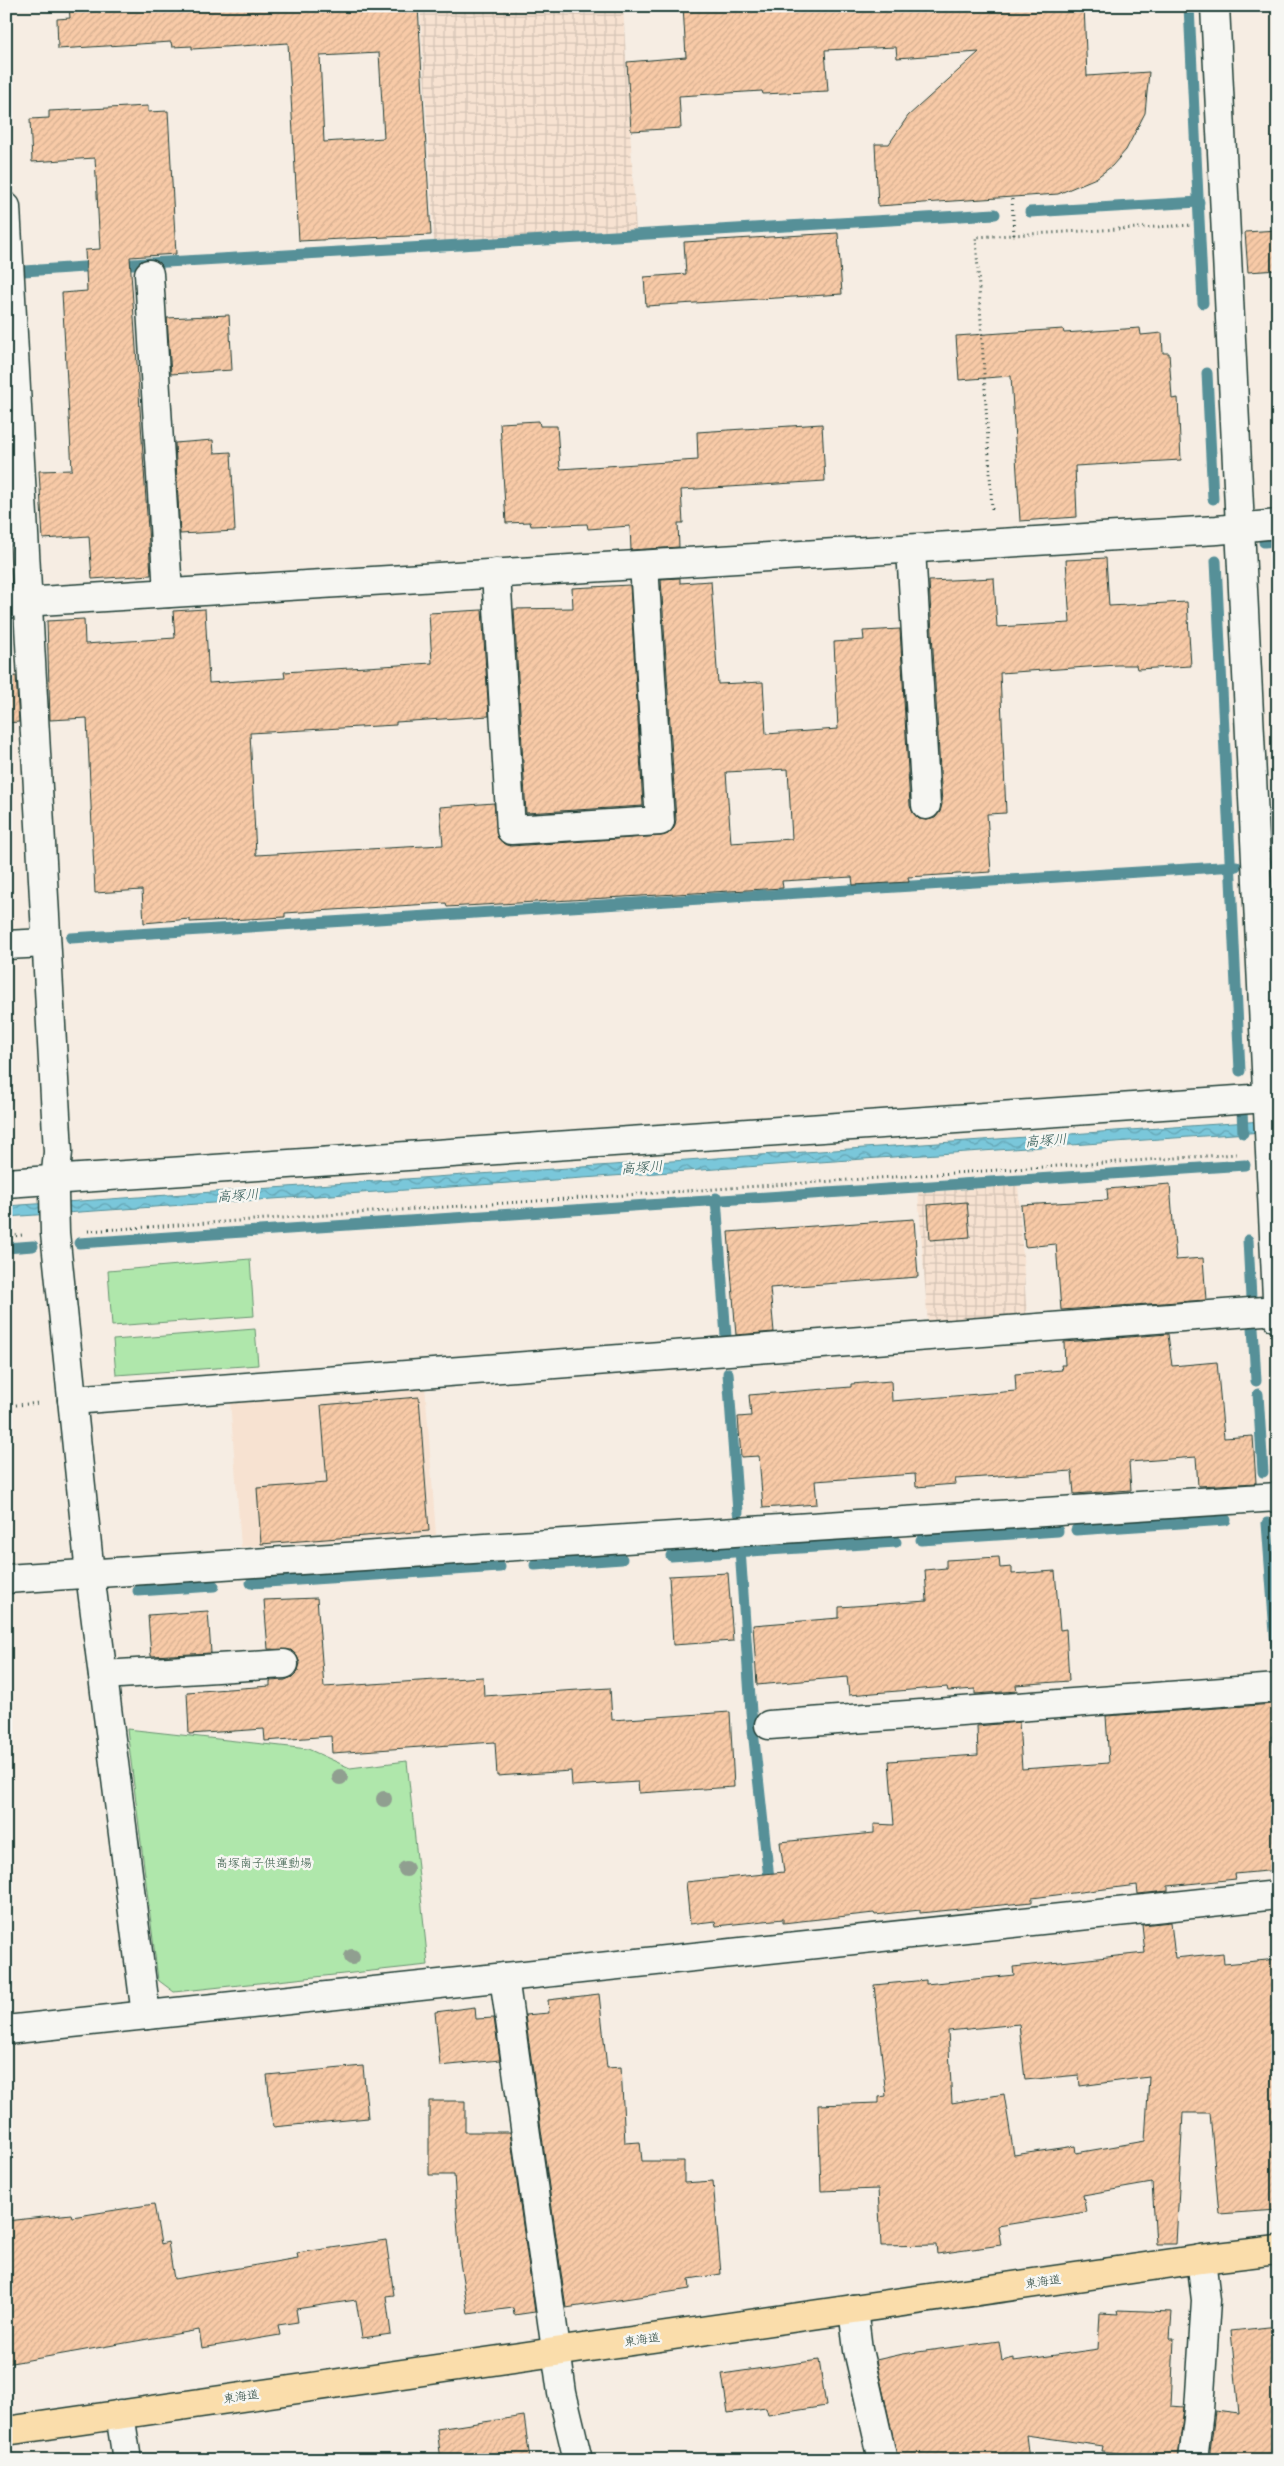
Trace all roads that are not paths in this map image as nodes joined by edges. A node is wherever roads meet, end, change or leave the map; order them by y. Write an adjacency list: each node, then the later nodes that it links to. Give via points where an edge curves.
1 (1215, 6): 5 (street)
2 (6, 208): 10 (street)
3 (149, 274): 9 (street)
4 (1278, 524): 5 (street)
5 (1240, 528): 6 (street); 14 (street)
6 (911, 548): 7 (street); 11 (street)
7 (644, 565): 8 (street); 8 (street, via 660,821 511,830)
8 (496, 574): 9 (street)
9 (168, 594): 10 (street)
10 (17, 602): 12 (street)
11 (926, 805)
12 (46, 943): 13 (street); 16 (street, via 58,1152)
13 (6, 945)
14 (1268, 1105): 16 (street); 17 (street)
15 (6, 1183): 16 (street)
16 (54, 1186): 19 (street, via 55,1228)
17 (1277, 1310): 18 (street); 19 (street)
18 (1278, 1319)
19 (72, 1400): 21 (street)
20 (1278, 1496): 21 (street)
21 (90, 1574): 22 (street); 24 (street)
22 (6, 1580)
23 (284, 1664): 24 (street)
24 (103, 1675): 29 (street)
25 (1278, 1688): 26 (street)
26 (768, 1725)
27 (1278, 1895): 28 (street)
28 (504, 1977): 29 (street); 34 (street)
29 (146, 2015): 30 (street)
30 (6, 2030)
31 (1278, 2250): 32 (highway, 東海道)
32 (1201, 2259): 33 (highway, 東海道); 40 (street, via 1206,2300 1200,2410)
33 (853, 2309): 34 (highway, 東海道); 39 (street, via 858,2350)
34 (556, 2352): 35 (highway, 東海道); 38 (street)
35 (120, 2414): 36 (highway, 東海道); 37 (street)
36 (6, 2431)
37 (127, 2460)
38 (578, 2460)
39 (883, 2460)
40 (1193, 2460)

